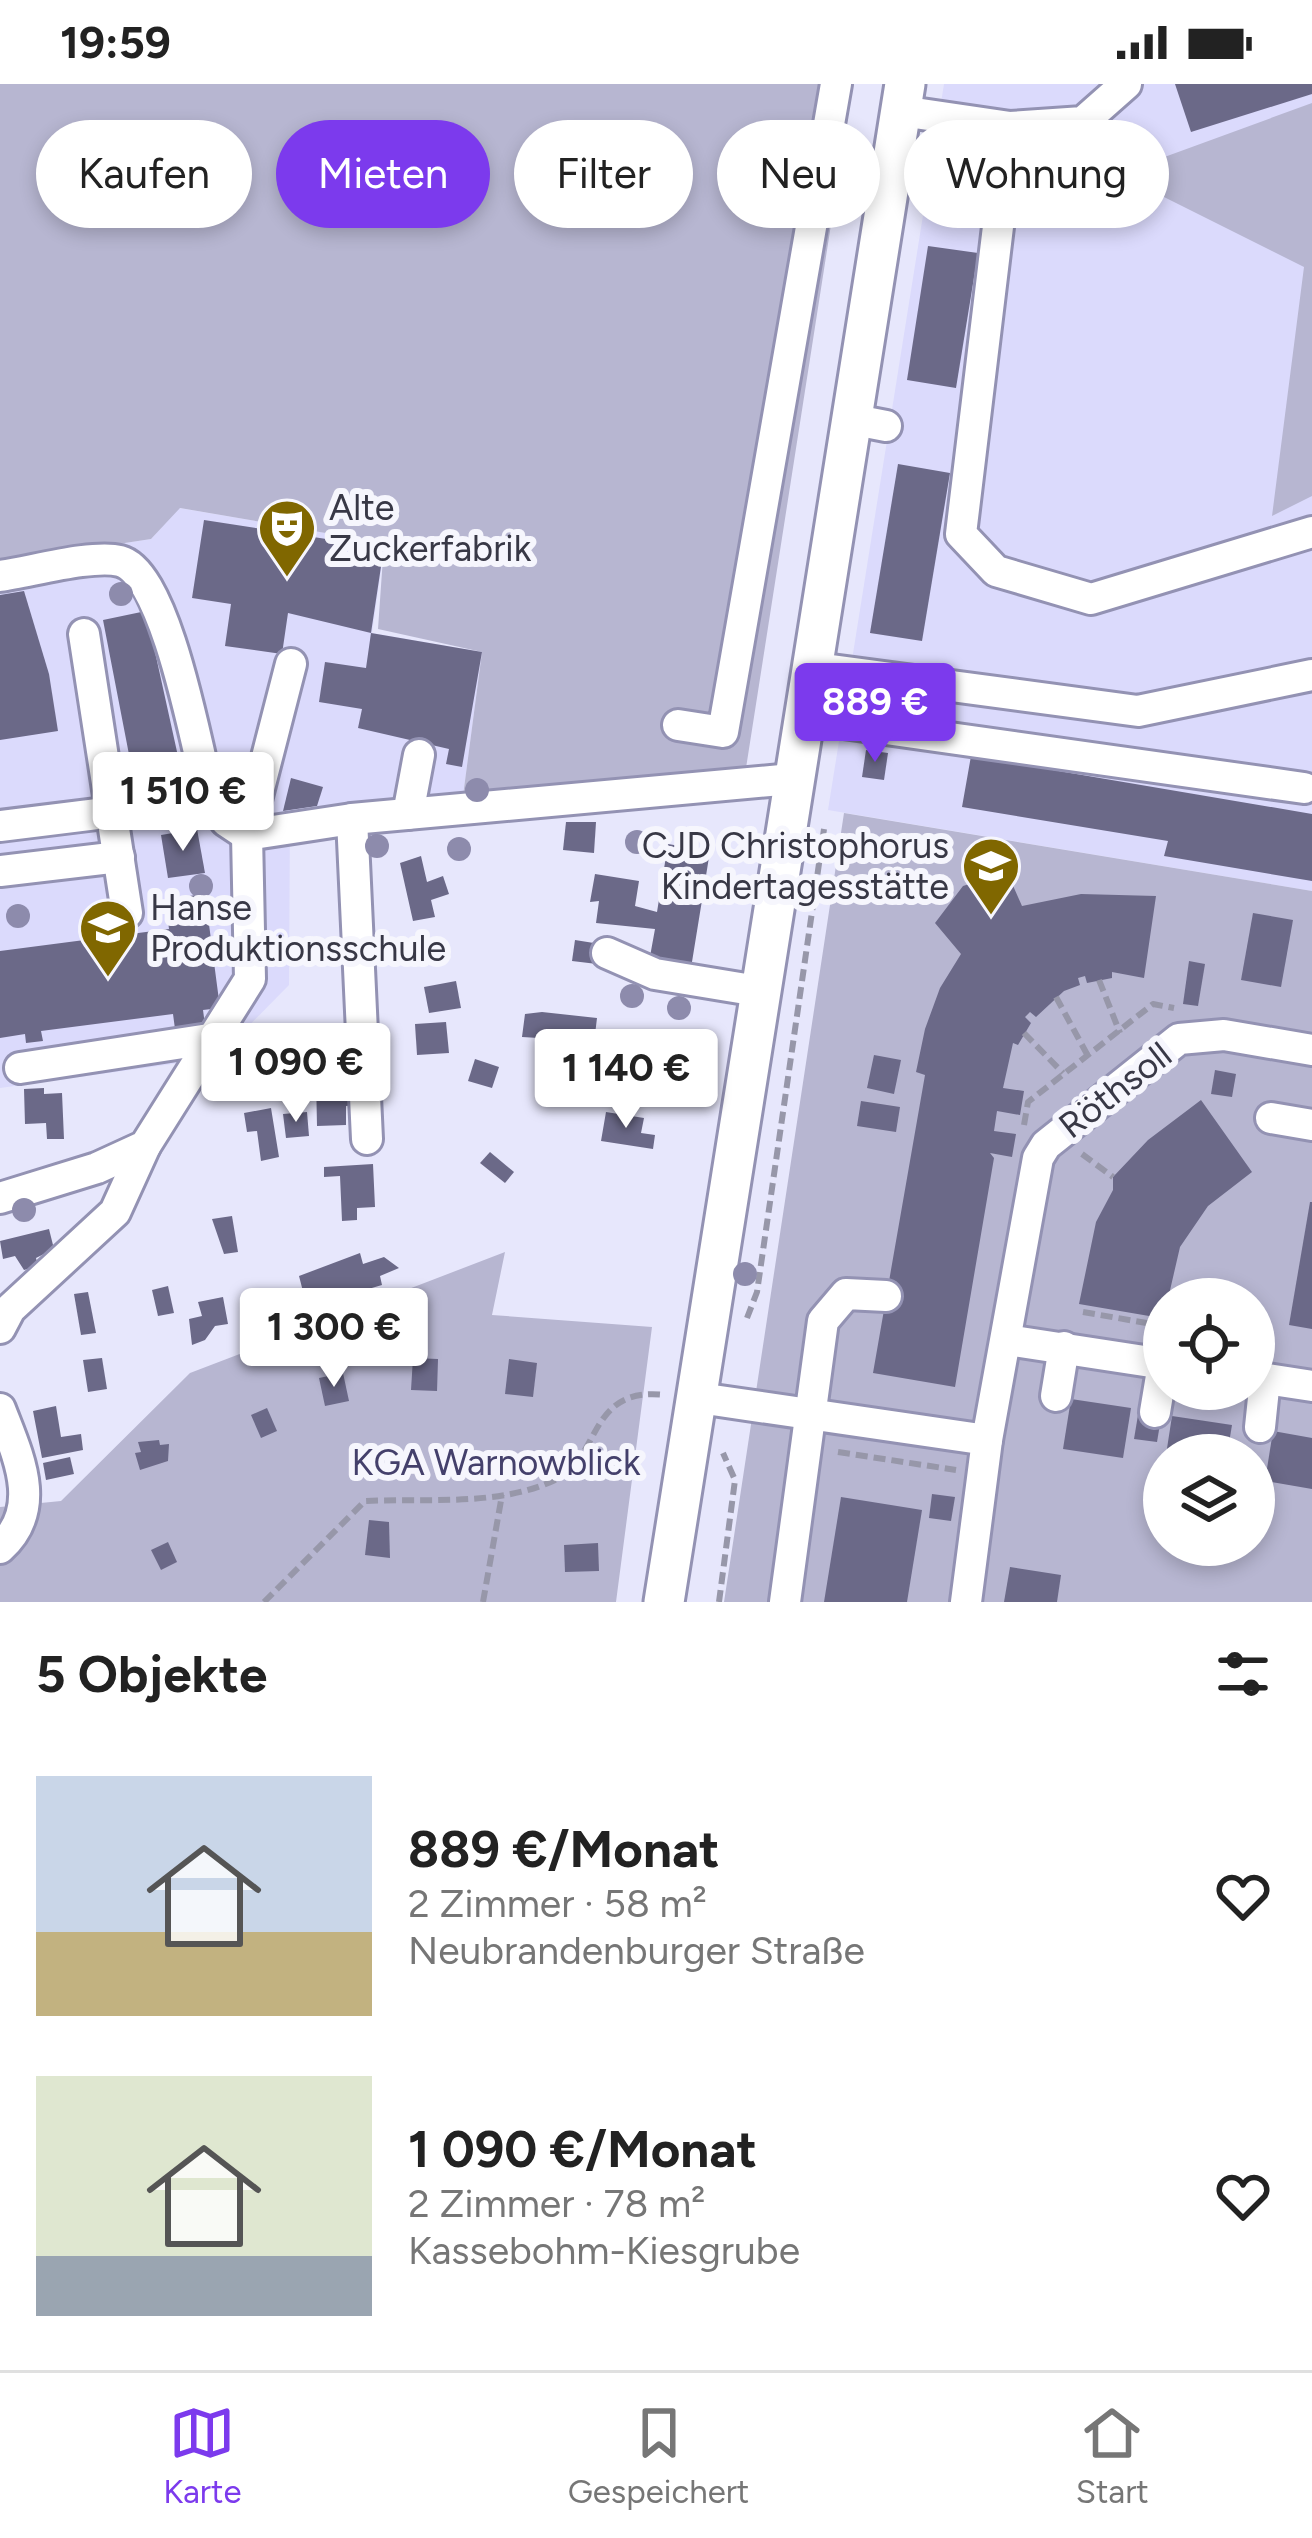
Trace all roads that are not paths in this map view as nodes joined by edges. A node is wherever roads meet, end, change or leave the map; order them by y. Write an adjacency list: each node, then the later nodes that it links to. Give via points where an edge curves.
1 (836, 84): 14 (street, via 723,732)
2 (1126, 84): 5 (street)
3 (903, 98): 4 (street); 11 (main road, via 868,423)
4 (984, 120)
5 (1085, 120)
6 (998, 228): 7 (street, via 961,534 997,572 1091,599)
7 (1312, 532)
8 (0, 577): 18 (street, via 120,561 138,572 160,610)
9 (84, 634): 19 (street)
10 (291, 664): 23 (street)
11 (809, 668): 12 (street, via 1138,711); 13 (main road)
12 (1312, 675)
13 (801, 717): 16 (main road); 17 (street)
14 (678, 725)
15 (419, 755): 20 (street)
16 (792, 779): 20 (street); 28 (main road)
17 (1304, 788)
18 (210, 800): 19 (street); 23 (street)
19 (113, 811): 22 (street); 24 (street)
20 (408, 814): 21 (street)
21 (352, 819): 23 (street); 34 (street)
22 (0, 826)
23 (247, 835): 29 (street, via 250,979)
24 (118, 857): 25 (street); 26 (street)
25 (0, 871)
26 (128, 913)
27 (607, 953): 28 (street, via 655,974)
28 (758, 991): 45 (main road)
29 (209, 1039): 31 (street); 35 (street)
30 (1312, 1050): 39 (street, Röthsoll, via 1224,1035 1179,1039 1046,1145)
31 (20, 1068)
32 (1271, 1118): 33 (street)
33 (1312, 1125)
34 (367, 1139)
35 (145, 1146): 36 (street); 38 (street, via 115,1212 10,1309)
36 (0, 1198)
37 (886, 1296): 48 (street, via 845,1294 828,1309)
38 (0, 1328)
39 (1007, 1340): 40 (street); 50 (street, Röthsoll)
40 (1064, 1348): 41 (street); 44 (street)
41 (1143, 1361)
42 (1275, 1383): 43 (street)
43 (1312, 1386)
44 (1056, 1396)
45 (699, 1399): 48 (street); 52 (main road)
46 (0, 1408): 51 (street, via 26,1499 16,1533)
47 (1255, 1410): 49 (street)
48 (814, 1416): 50 (street); 53 (street)
49 (1254, 1426)
50 (987, 1440): 54 (street, Röthsoll)
51 (0, 1548)
52 (664, 1602)
53 (785, 1602)
54 (966, 1602)

